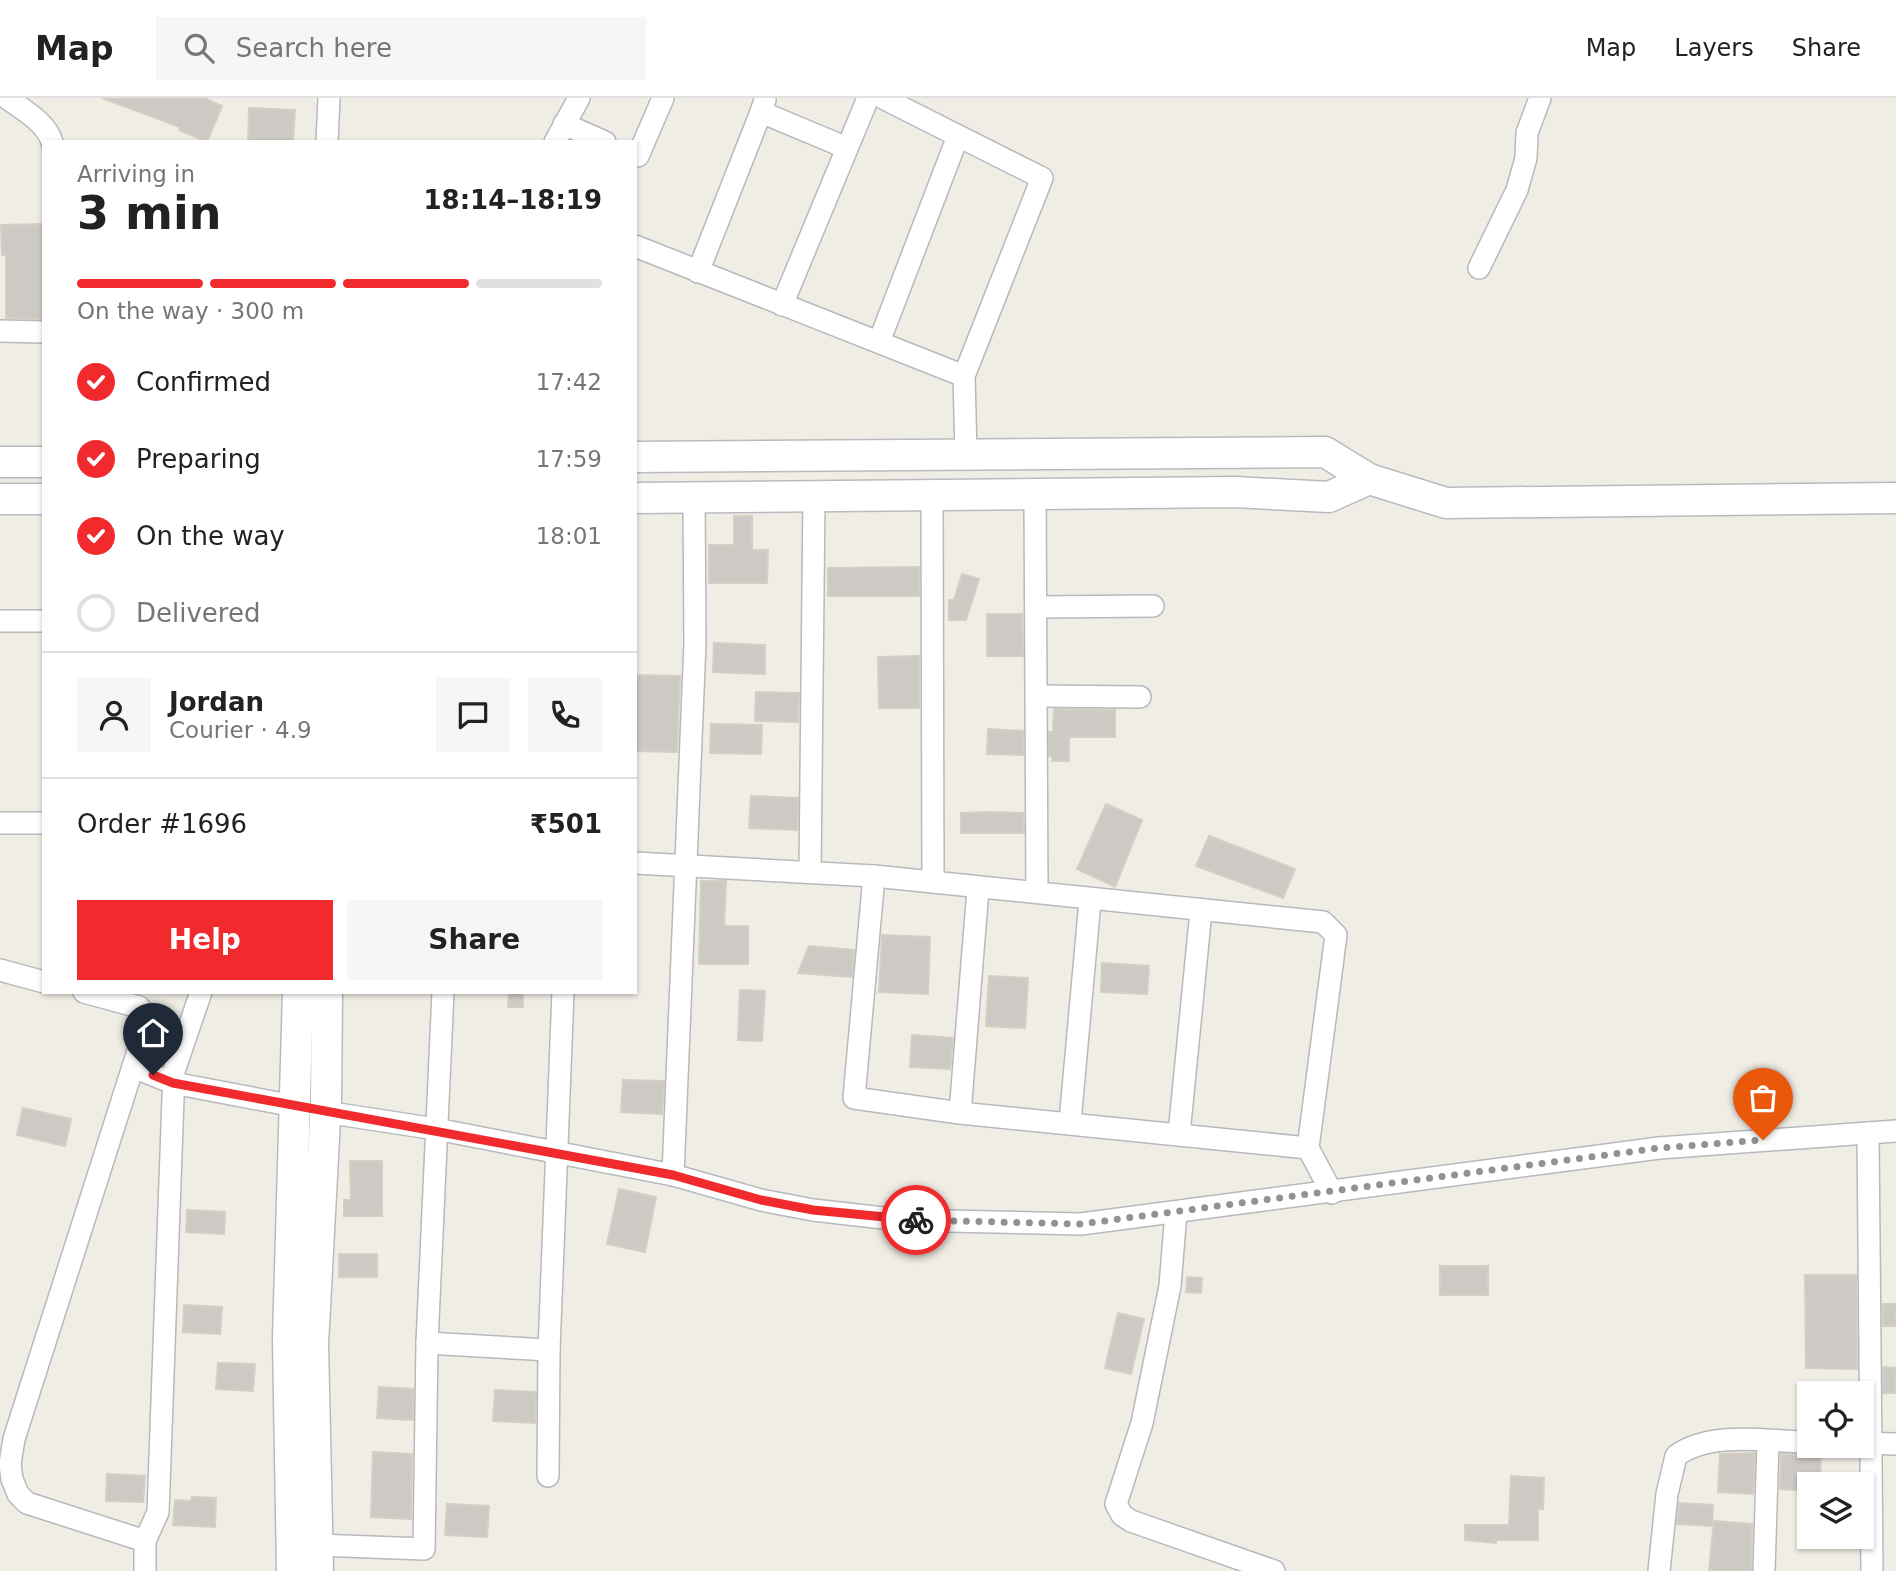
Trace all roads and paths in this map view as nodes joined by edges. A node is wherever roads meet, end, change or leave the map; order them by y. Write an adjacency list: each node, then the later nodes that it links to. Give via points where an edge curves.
1 (7, 98): 11 (street, via 35,118)
2 (329, 98): 12 (street)
3 (579, 98): 9 (street)
4 (663, 98): 15 (street)
5 (868, 98): 14 (street)
6 (883, 98): 10 (street)
7 (1541, 98): 17 (street, via 1527,133 1517,190)
8 (763, 105): 14 (street); 18 (street)
9 (559, 133): 13 (street)
10 (958, 136): 22 (street); 23 (street, via 1042,178)
11 (52, 140)
12 (327, 140)
13 (595, 140)
14 (847, 148): 19 (street)
15 (637, 156)
16 (637, 247): 18 (street)
17 (1479, 268)
18 (698, 272): 19 (street)
19 (782, 304): 22 (street)
20 (0, 331): 21 (street)
21 (42, 332)
22 (879, 342): 23 (street)
23 (964, 376): 24 (street)
24 (966, 455): 25 (street); 28 (street, via 1325,452)
25 (637, 457)
26 (0, 462): 27 (street)
27 (42, 462)
28 (1369, 479): 29 (street, via 1329,497 1235,492); 34 (street, via 1446,503)
29 (1035, 495): 30 (street); 38 (street)
30 (932, 496): 31 (street); 49 (street)
31 (814, 497): 33 (street); 47 (street)
32 (637, 498): 33 (street)
33 (694, 498): 46 (street, via 695,643)
34 (1896, 498)
35 (0, 499): 36 (street)
36 (42, 499)
37 (1153, 606): 38 (street)
38 (1038, 607): 41 (street)
39 (0, 621): 40 (street)
40 (42, 621)
41 (1036, 696): 42 (street); 51 (street)
42 (1140, 697)
43 (42, 823): 44 (street)
44 (0, 824)
45 (637, 863): 46 (street)
46 (687, 864): 47 (street); 74 (street)
47 (810, 872): 48 (street)
48 (874, 876): 49 (street); 66 (street, via 853,1098)
49 (933, 882): 50 (street)
50 (978, 889): 51 (street); 66 (street)
51 (1037, 892): 52 (street)
52 (1090, 901): 53 (street); 67 (street)
53 (1201, 911): 71 (street); 72 (street, via 1323,922 1336,935)
54 (0, 970): 55 (street)
55 (42, 981)
56 (91, 994): 62 (street, via 139,1007 145,1014 146,1026)
57 (200, 994): 63 (street, via 176,1058)
58 (298, 994): 64 (street)
59 (327, 994): 65 (street)
60 (443, 994): 68 (street)
61 (563, 994): 73 (street)
62 (133, 1067): 63 (street); 86 (street, via 45,1334 10,1464 18,1494 27,1503)
63 (173, 1083): 64 (street); 86 (street, via 158,1512)
64 (293, 1105): 65 (street); 89 (street, via 288,1339)
65 (325, 1112): 68 (street); 87 (street, via 313,1344)
66 (960, 1113): 67 (street)
67 (1070, 1122): 71 (street)
68 (436, 1129): 73 (street); 77 (street)
69 (1896, 1131): 70 (street)
70 (1868, 1133): 75 (street, via 1659,1148); 79 (street)
71 (1179, 1134): 72 (street)
72 (1308, 1148): 75 (street)
73 (556, 1154): 74 (street); 78 (street)
74 (673, 1175): 76 (street, via 761,1200 901,1220 1081,1224)
75 (1332, 1193): 76 (street)
76 (1176, 1213): 90 (street, via 1170,1286 1145,1410 1116,1504 1131,1521)
77 (428, 1343): 78 (street); 87 (street, via 424,1549)
78 (549, 1350): 85 (street)
79 (1866, 1381)
80 (1768, 1442): 81 (street); 91 (street, via 1709,1441 1676,1456); 92 (street)
81 (1797, 1442)
82 (1874, 1443): 83 (street)
83 (1896, 1444)
84 (1867, 1458): 93 (street)
85 (548, 1476)
86 (145, 1541): 88 (street)
87 (317, 1558)
88 (145, 1571)
89 (292, 1571)
90 (1274, 1571)
91 (1659, 1571)
92 (1764, 1571)
93 (1872, 1571)

